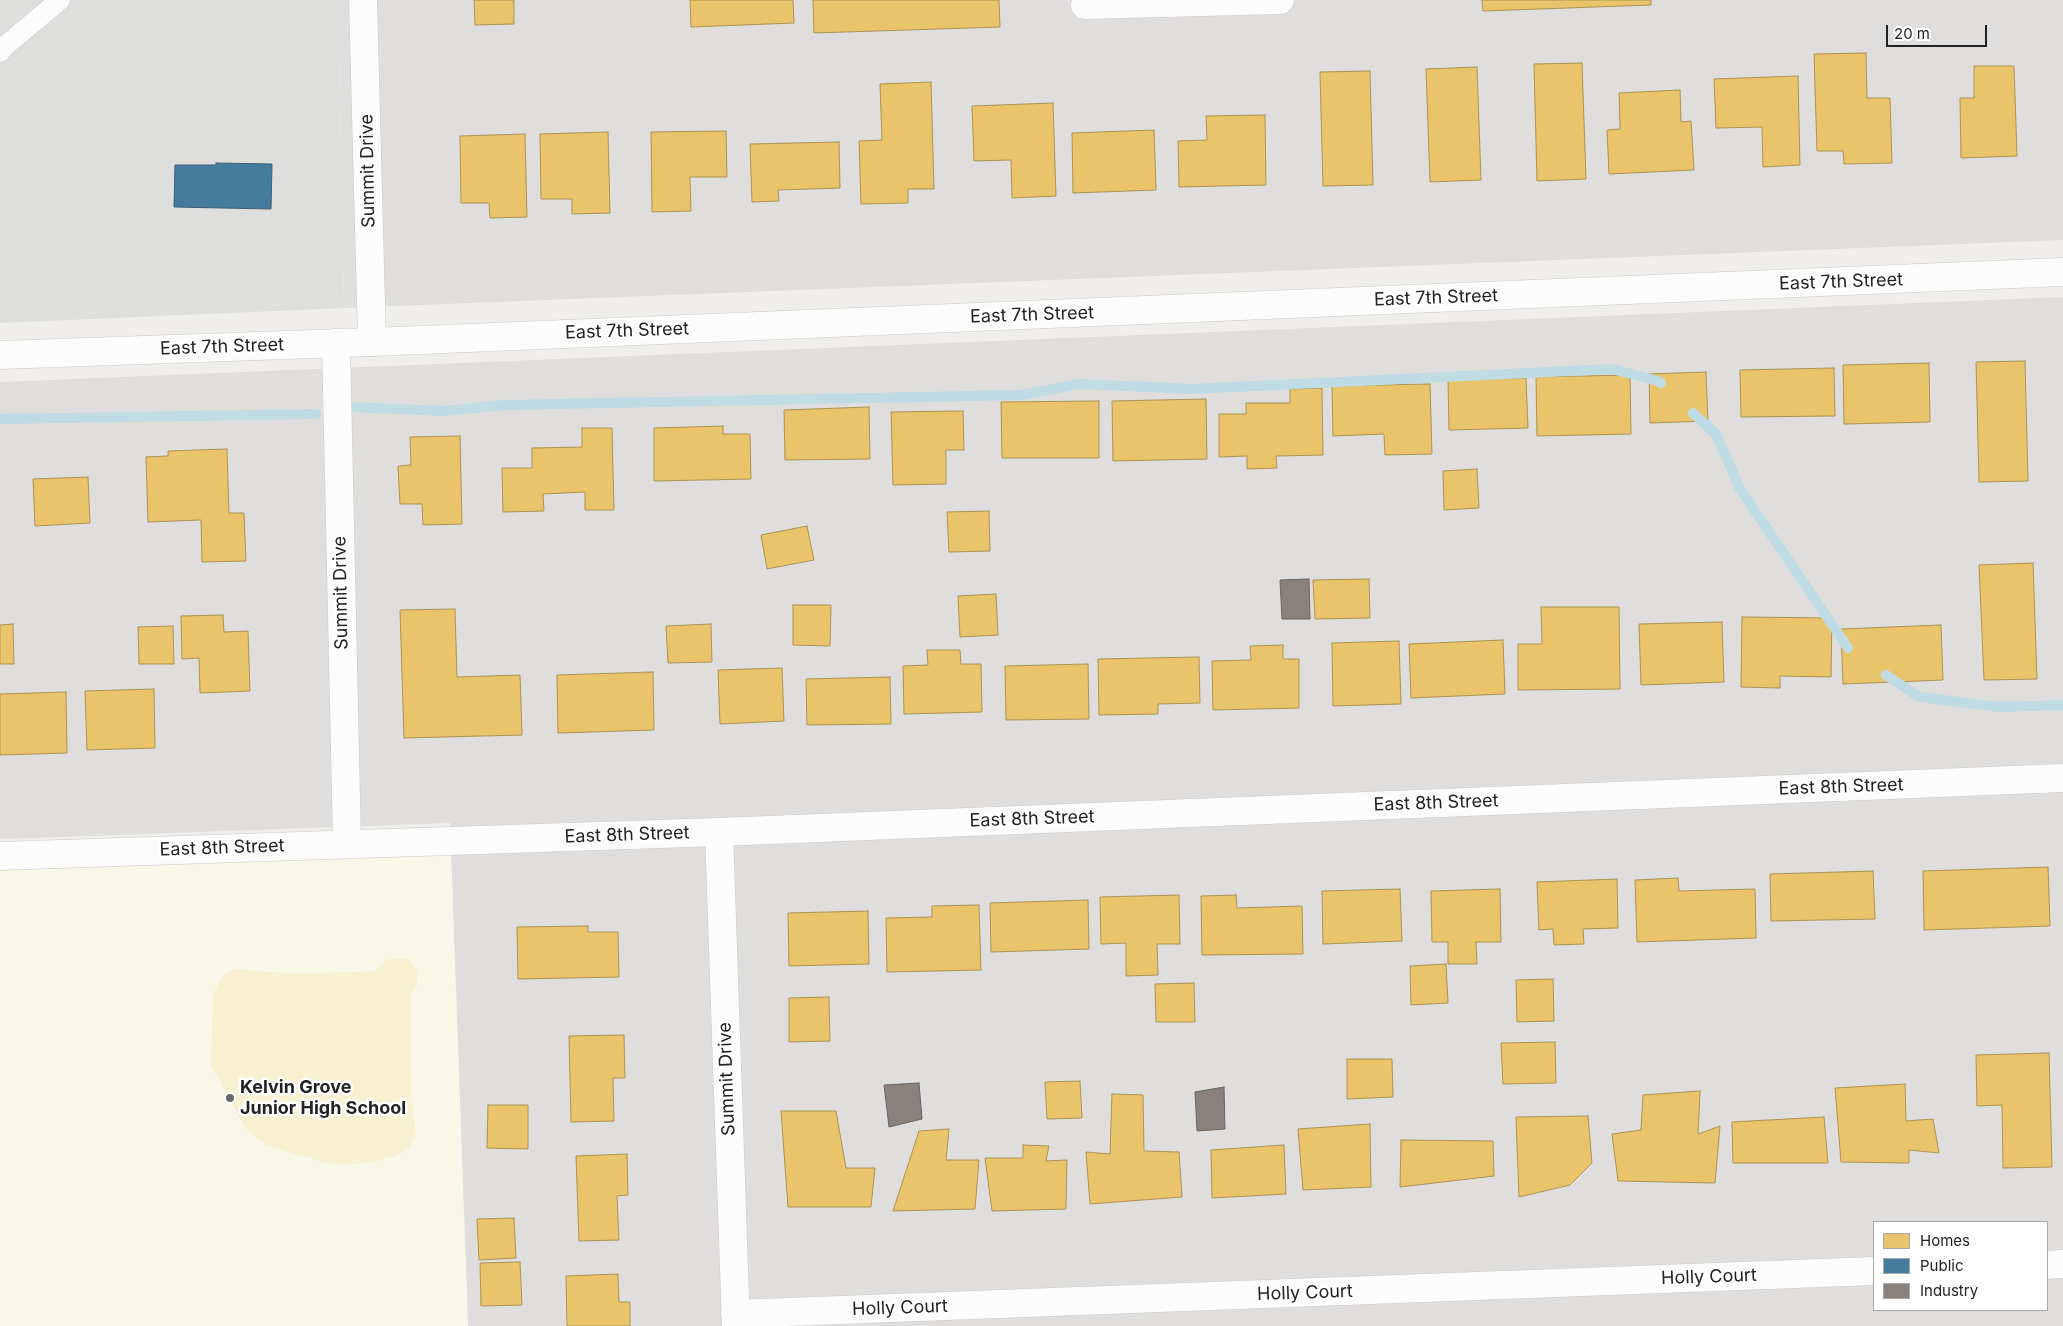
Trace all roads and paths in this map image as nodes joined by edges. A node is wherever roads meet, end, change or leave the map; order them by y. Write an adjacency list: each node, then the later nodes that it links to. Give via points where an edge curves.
1 (60, 0): 7 (lane)
2 (364, 0): 9 (street, Summit Drive)
3 (1280, 0): 4 (street)
4 (1223, 1): 6 (street)
5 (1077, 2): 6 (street)
6 (1140, 2)
7 (0, 52)
8 (2063, 272): 9 (street, East 7th Street)
9 (372, 342): 10 (street, East 7th Street)
10 (336, 343): 11 (street, East 7th Street); 14 (street, Summit Drive)
11 (0, 355)
12 (2063, 778): 13 (street, East 8th Street)
13 (719, 832): 14 (street, East 8th Street); 19 (street, Summit Drive)
14 (347, 843): 15 (street, East 8th Street)
15 (0, 856)
16 (2063, 1264): 17 (street)
17 (2048, 1265)
18 (1873, 1271): 19 (street, Holly Court)
19 (736, 1320)

